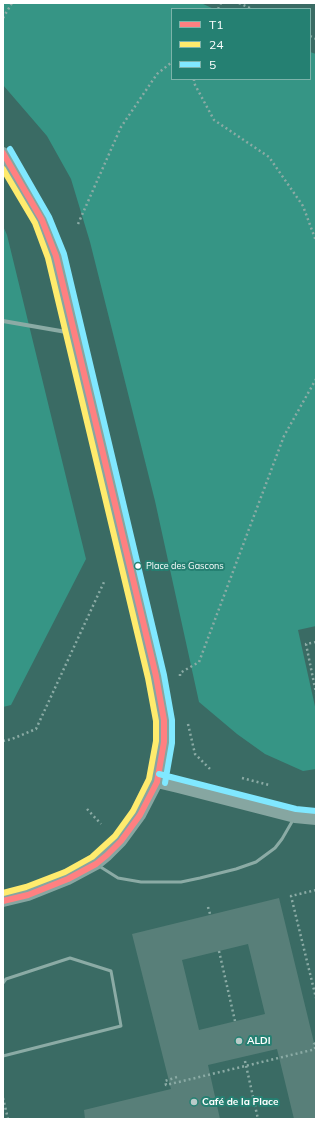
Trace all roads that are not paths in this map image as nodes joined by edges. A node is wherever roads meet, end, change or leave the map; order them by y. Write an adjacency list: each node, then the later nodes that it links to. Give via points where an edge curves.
1 (3, 153): 3 (street, via 42,220 56,256)
2 (3, 321): 3 (street)
3 (74, 334): 4 (street, via 156,676 164,720 164,742)
4 (157, 782): 5 (street); 7 (street, via 140,816 108,855)
5 (295, 817): 6 (street); 7 (lane, via 275,848 256,862 200,878 181,882 141,882 118,878)
6 (316, 819)
7 (96, 864): 8 (street, via 68,879 28,895)
8 (3, 901)
9 (3, 983): 10 (lane, via 6,979 70,958 111,971 121,1026)
10 (3, 1056)

